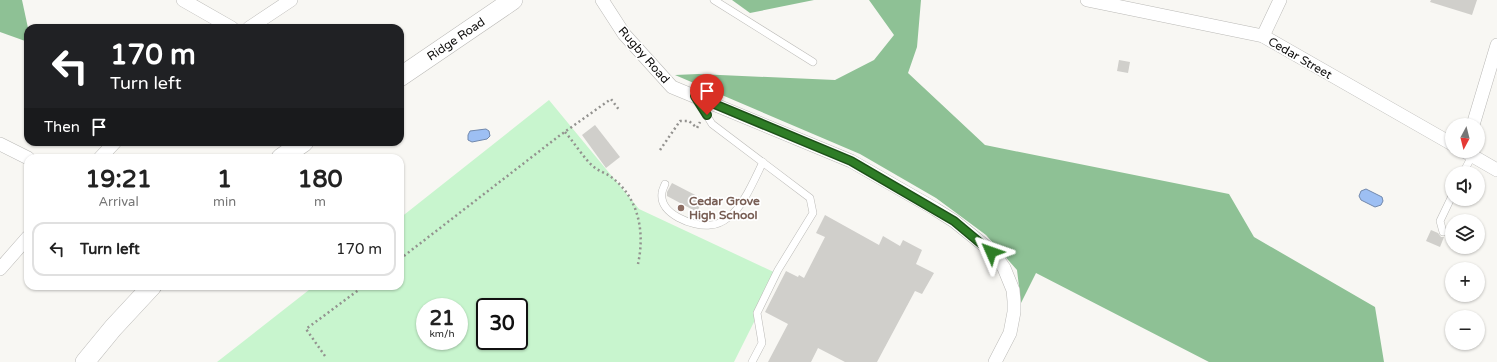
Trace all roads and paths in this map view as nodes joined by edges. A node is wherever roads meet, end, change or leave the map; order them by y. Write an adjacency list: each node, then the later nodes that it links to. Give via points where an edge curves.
1 (183, 0): 8 (street)
2 (291, 0): 9 (street)
3 (513, 0): 13 (main road, Ridge Road)
4 (602, 0): 14 (street, Rugby Road, via 624,34 672,87)
5 (714, 0): 12 (lane)
6 (1087, 0): 10 (street, Cedar Street)
7 (1280, 0): 10 (street)
8 (225, 24)
9 (255, 24)
10 (1263, 36): 19 (street, Cedar Street)
11 (1497, 45): 16 (street)
12 (813, 62)
13 (404, 74)
14 (695, 96): 28 (lane, via 712,124); 42 (street, Rugby Road, via 851,161 954,221 985,246 1004,268 1011,284 1014,301 1010,333)
15 (620, 111): 18 (path, via 611,99)
16 (1475, 118)
17 (700, 123): 23 (path, via 697,128 690,121 680,121)
18 (565, 132): 34 (path); 35 (path, via 593,166 619,184 633,203 642,238)
19 (1445, 140)
20 (0, 144): 26 (street)
21 (111, 146): 24 (street)
22 (298, 146): 25 (main road)
23 (660, 150)
24 (104, 154)
25 (287, 154)
26 (24, 156)
27 (1477, 158): 29 (street)
28 (763, 162): 30 (lane, via 737,210 722,222 711,225 688,222 677,218 668,210 662,201); 41 (lane, via 810,198 813,213 778,270 757,313 762,343)
29 (1497, 170)
30 (665, 184)
31 (1447, 206): 32 (lane, via 1440,221)
32 (1443, 232)
33 (24, 242): 36 (street)
34 (404, 256)
35 (638, 264)
36 (0, 269)
37 (148, 290): 40 (main road)
38 (359, 290): 39 (path, via 306,329)
39 (324, 356)
40 (85, 362)
41 (752, 362)
42 (995, 362)

